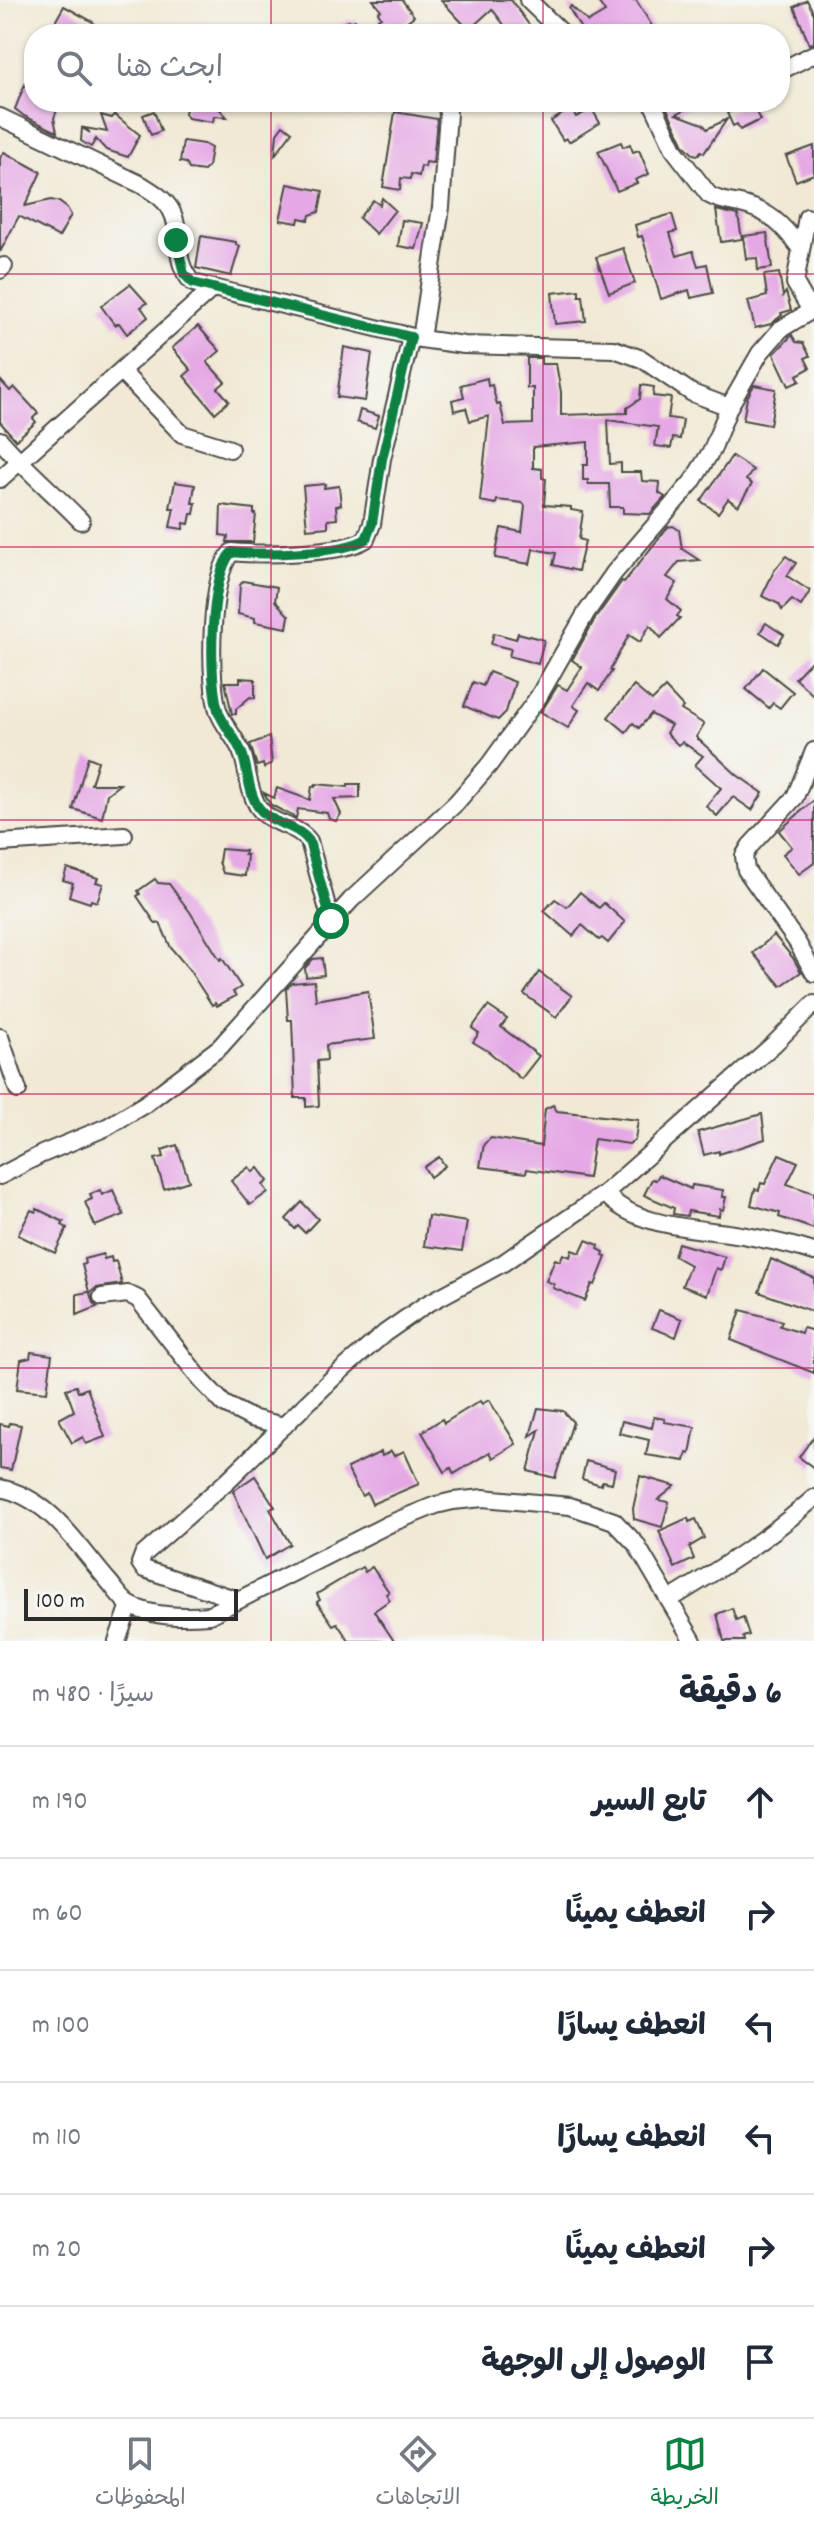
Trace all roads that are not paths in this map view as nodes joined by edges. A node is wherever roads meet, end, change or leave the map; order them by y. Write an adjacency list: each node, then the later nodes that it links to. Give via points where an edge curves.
1 (528, 0): 2 (street)
2 (553, 24)
3 (814, 54): 4 (street)
4 (790, 66)
5 (448, 112): 12 (street, via 441,207)
6 (657, 112): 9 (street, via 675,151 709,195 774,218)
7 (0, 117): 10 (street, via 160,196 175,220 184,274 193,283)
8 (807, 217): 9 (street)
9 (800, 248): 11 (street, via 795,283)
10 (213, 288): 12 (street); 13 (street)
11 (812, 310): 14 (street, via 771,340)
12 (416, 338): 14 (street, via 464,345 614,349 642,359 692,393); 23 (street, via 366,539 331,548 232,552 216,601 213,675 220,715 240,748 257,805 309,841)
13 (121, 371): 16 (street, via 182,434); 17 (street)
14 (729, 407): 23 (street, via 692,482 586,613 539,696 489,765)
15 (0, 440): 17 (street)
16 (230, 449)
17 (19, 462): 18 (street); 19 (street)
18 (0, 479)
19 (81, 521)
20 (814, 751): 24 (street, via 795,797 744,856 746,870)
21 (124, 835): 22 (street)
22 (0, 843)
23 (331, 921): 28 (street, via 220,1047 107,1127)
24 (814, 973)
25 (814, 1004): 29 (street)
26 (0, 1037): 27 (street)
27 (18, 1090)
28 (0, 1176)
29 (605, 1193): 30 (street, via 638,1215); 32 (street, via 503,1263 405,1317)
30 (814, 1252)
31 (102, 1297): 32 (street, via 128,1294 138,1299 224,1404)
32 (284, 1426): 35 (street, via 140,1563 155,1574)
33 (0, 1488): 37 (street, via 37,1503 55,1518)
34 (814, 1498): 36 (street, via 733,1561)
35 (238, 1600): 36 (street, via 416,1513 483,1498 570,1506 614,1521 636,1544); 37 (street, via 209,1615 190,1617)
36 (669, 1600): 39 (street)
37 (130, 1605): 38 (street)
38 (117, 1641)
39 (693, 1641)

